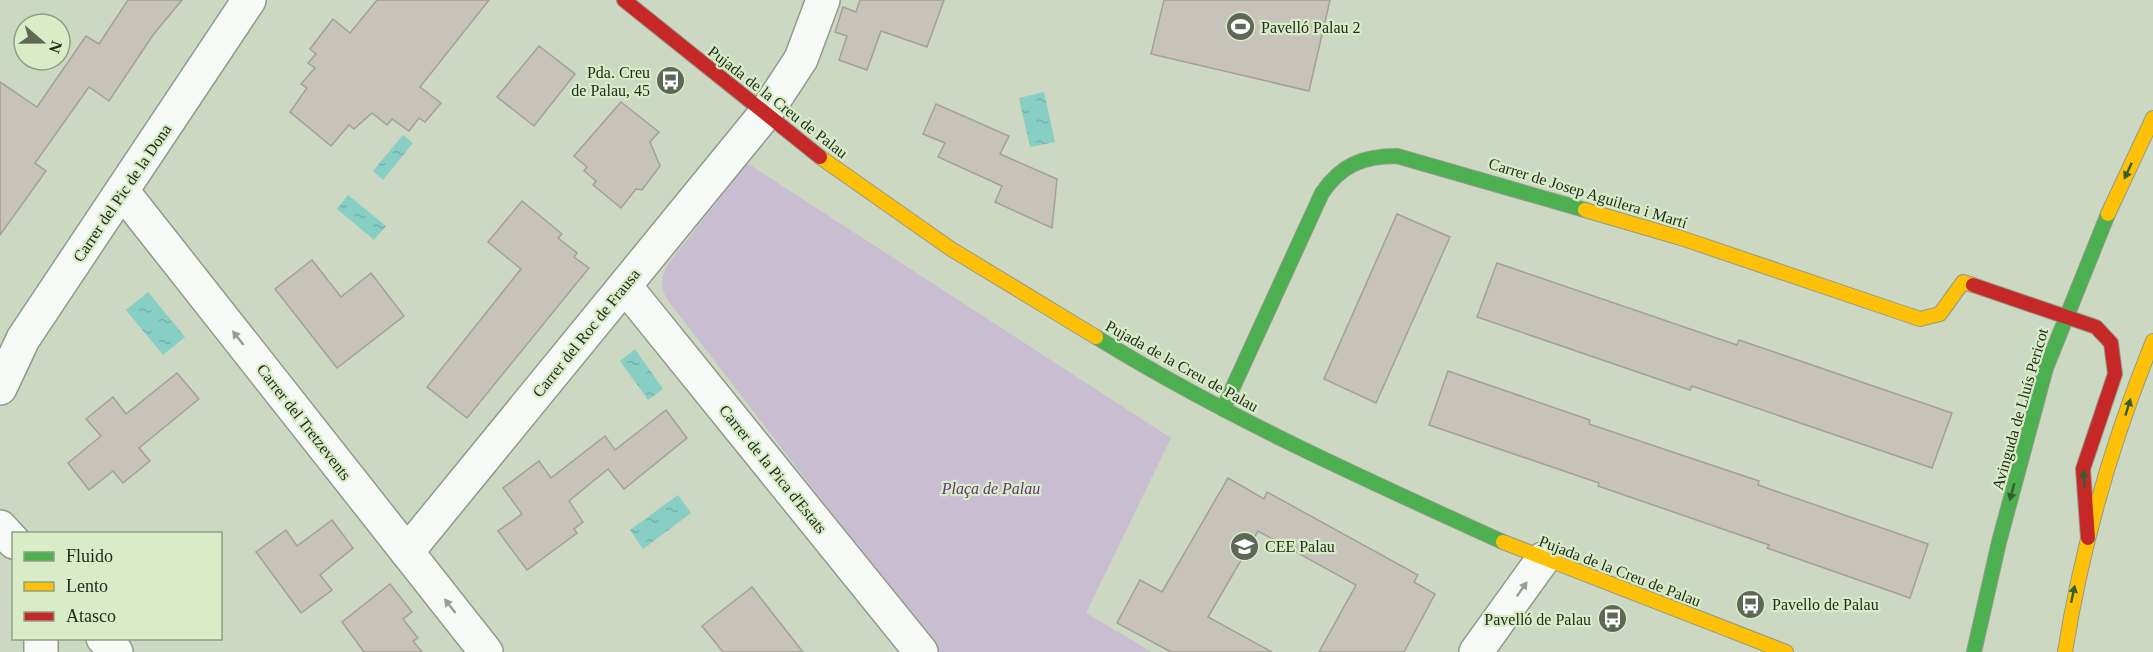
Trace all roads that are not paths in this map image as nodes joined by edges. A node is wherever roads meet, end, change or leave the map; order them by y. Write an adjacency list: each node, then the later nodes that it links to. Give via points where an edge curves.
1 (249, 0): 6 (street, Carrer del Pic de la Dona)
2 (624, 0): 4 (street, Pujada de la Creu de Palau)
3 (822, 0): 4 (street, Carrer del Roc de Frausa, via 801,59)
4 (765, 114): 7 (street, Carrer del Roc de Frausa); 11 (street, Pujada de la Creu de Palau, via 951,249 1154,373)
5 (2153, 118): 8 (street, Avinguda de Lluís Pericot, one-way to 8)
6 (123, 192): 10 (street, Carrer del Pic de la Dona, via 22,339); 15 (street, Carrer del Tretzevents, one-way to 6)
7 (625, 286): 15 (street, Carrer del Roc de Frausa); 20 (street, Carrer de la Pica d'Estats)
8 (2065, 316): 11 (street, Carrer de Josep Aguilera i Martí, via 1963,282 1940,314 1920,319 1593,210 1421,160 1376,155 1346,166 1333,176 1322,193); 13 (street, one-way to 8, via 2083,469 2115,374 2112,343 2096,327); 23 (street, Avinguda de Lluís Pericot, one-way to 23, via 2046,368 1998,542)
9 (2153, 341): 13 (street, one-way to 9, via 2137,379)
10 (0, 388)
11 (1224, 409): 16 (street, Pujada de la Creu de Palau, via 1322,460)
12 (0, 527): 14 (street)
13 (2088, 538): 24 (street, one-way to 13, via 2073,594)
14 (12, 540)
15 (407, 552): 19 (street, Carrer del Tretzevents, one-way to 15)
16 (1543, 559): 21 (street, one-way to 16); 22 (street, Pujada de la Creu de Palau)
17 (104, 640): 18 (street)
18 (116, 652)
19 (486, 652)
20 (921, 652)
21 (1476, 652)
22 (1786, 652)
23 (1974, 652)
24 (2065, 652)

